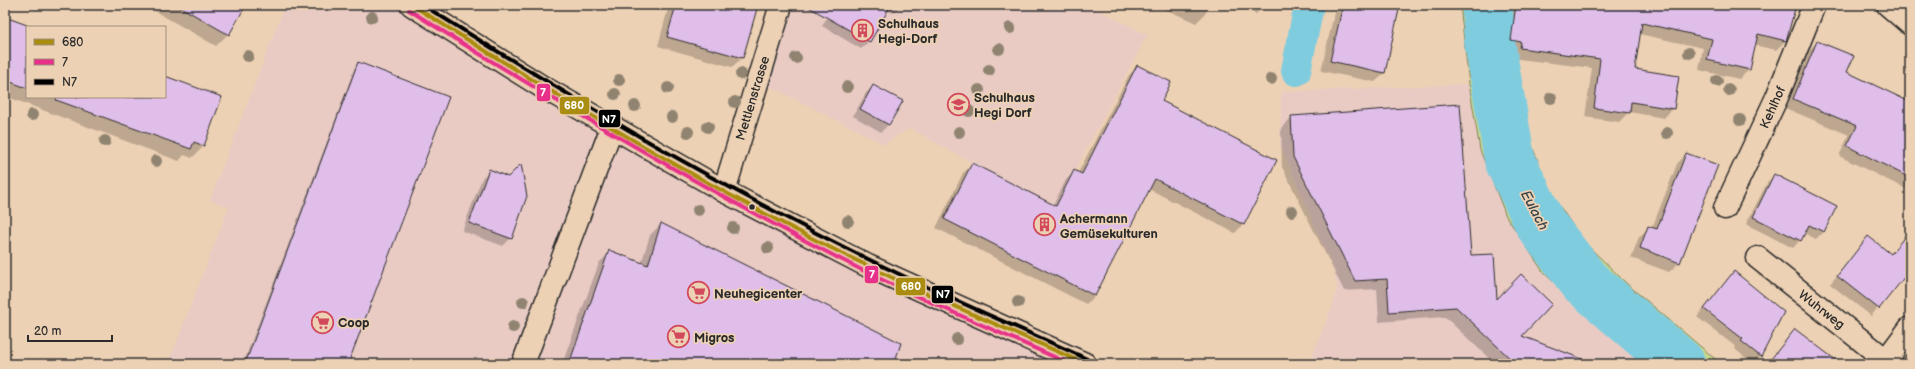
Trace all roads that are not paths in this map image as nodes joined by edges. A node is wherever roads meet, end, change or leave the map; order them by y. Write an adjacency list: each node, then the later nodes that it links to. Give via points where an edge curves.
1 (412, 5): 6 (main road, via 496,59)
2 (781, 5): 7 (main road, Mettlenstrasse)
3 (1814, 5): 8 (main road, Kehlhof, via 1777,97)
4 (1888, 5): 5 (main road)
5 (1910, 24)
6 (612, 127): 7 (main road); 12 (main road)
7 (724, 191): 13 (main road, via 868,266)
8 (1726, 208)
9 (1758, 258): 11 (main road, Wuhrweg)
10 (1910, 328): 11 (main road, Wuhrweg)
11 (1889, 362)
12 (523, 364)
13 (1085, 364)

